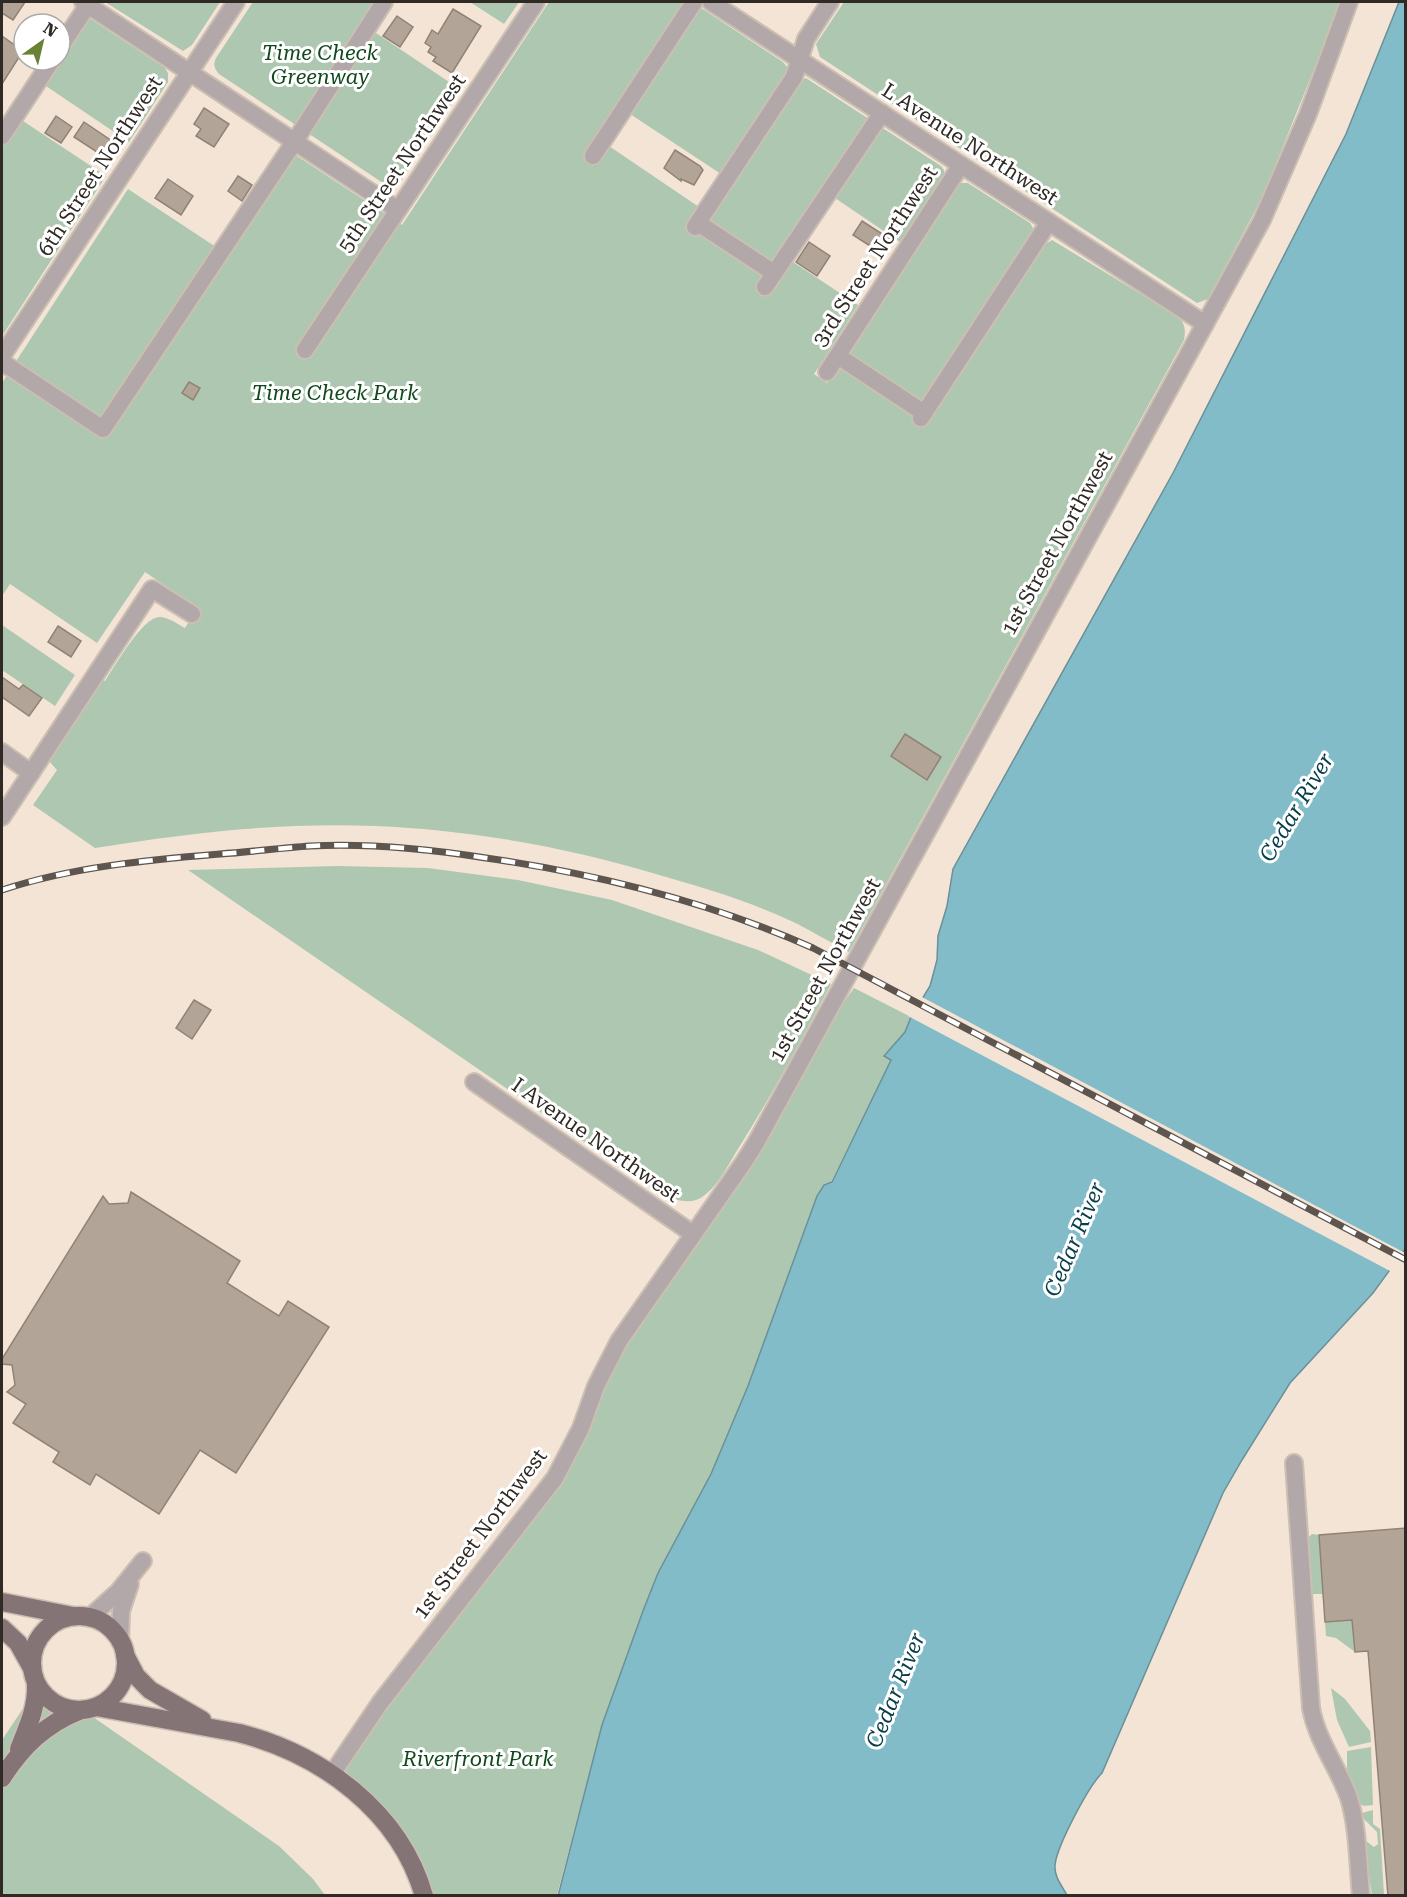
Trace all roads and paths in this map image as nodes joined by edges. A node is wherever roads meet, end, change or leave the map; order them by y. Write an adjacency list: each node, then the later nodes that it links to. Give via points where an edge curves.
1 (236, 2): 12 (street, 6th Street Northwest)
2 (384, 2): 15 (street)
3 (536, 2): 18 (street, 5th Street Northwest)
4 (694, 2): 16 (street)
5 (711, 2): 10 (street, L Avenue Northwest)
6 (830, 2): 10 (street, via 806,39)
7 (1349, 2): 20 (street, 1st Street Northwest, via 1308,114 1262,220)
8 (87, 3): 9 (street); 12 (street)
9 (72, 27)
10 (799, 59): 13 (street, L Avenue Northwest); 13 (street, via 794,77 697,225 770,280)
11 (44, 72): 14 (street)
12 (190, 72): 15 (street); 22 (street, 6th Street Northwest)
13 (882, 113): 17 (street, L Avenue Northwest)
14 (2, 136)
15 (295, 141): 18 (street); 24 (street, via 103,429)
16 (593, 156)
17 (961, 165): 19 (street, L Avenue Northwest); 23 (street, 3rd Street Northwest)
18 (398, 210): 21 (street, 5th Street Northwest)
19 (1049, 222): 20 (street, L Avenue Northwest); 23 (street, via 922,415)
20 (1205, 324): 31 (street, 1st Street Northwest, via 757,1141)
21 (305, 350)
22 (2, 356)
23 (838, 356): 25 (street, 3rd Street Northwest)
24 (2, 362)
25 (827, 372)
26 (192, 614): 28 (street, via 152,589)
27 (2, 752): 28 (street)
28 (32, 773): 29 (street)
29 (2, 818)
30 (474, 1082): 31 (street, I Avenue Northwest)
31 (693, 1234): 41 (street, 1st Street Northwest, via 620,1341 555,1478 380,1703)
32 (1294, 1463): 44 (street, via 1313,1720 1349,1800)
33 (2, 1602): 34 (main road)
34 (82, 1617): 36 (main road, via 110,1628); 36 (street, via 106,1604 138,1568 121,1611); 37 (main road, via 65,1618 50,1625 39,1637 33,1652)
35 (2, 1628): 37 (main road, via 18,1643)
36 (123, 1648): 38 (main road, via 126,1669 122,1683 114,1695); 39 (main road, via 136,1676 150,1690)
37 (34, 1676): 38 (main road, via 46,1697 59,1706); 40 (main road, via 36,1701)
38 (89, 1708): 39 (main road); 40 (main road, via 47,1727)
39 (217, 1728): 41 (main road, via 287,1749)
40 (16, 1756): 42 (main road)
41 (332, 1774): 43 (main road, via 365,1800 398,1839)
42 (2, 1778)
43 (424, 1896)
44 (1361, 1896)

